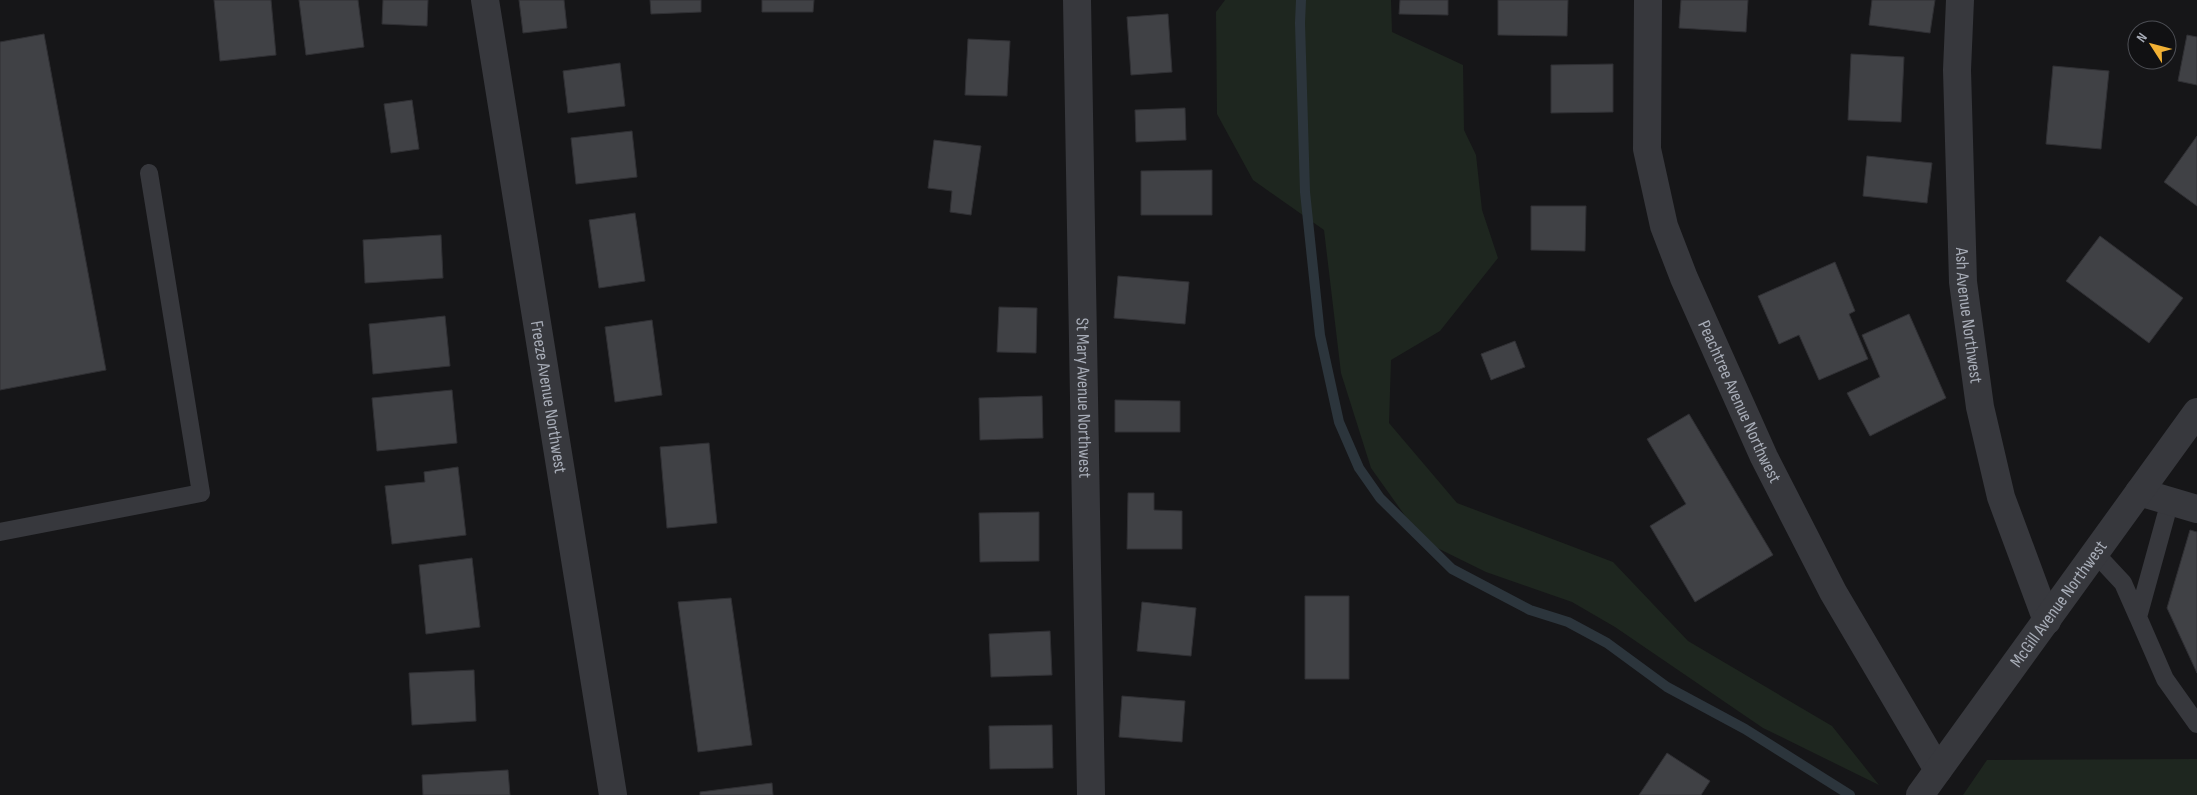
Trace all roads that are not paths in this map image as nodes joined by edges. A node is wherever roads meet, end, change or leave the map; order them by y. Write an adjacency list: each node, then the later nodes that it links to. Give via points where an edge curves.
1 (485, 0): 16 (street, Freeze Avenue Northwest)
2 (1077, 0): 17 (street, St Mary Avenue Northwest)
3 (1648, 0): 15 (street, Peachtree Avenue Northwest, via 1647,149 1667,234 1764,457 1832,592)
4 (1960, 0): 13 (street, Ash Avenue Northwest, via 1957,70 1963,282 1980,407 2001,497)
5 (149, 173): 10 (lane, via 201,493)
6 (2197, 412): 7 (street, McGill Avenue Northwest)
7 (2139, 492): 8 (street); 11 (street, McGill Avenue Northwest)
8 (2170, 501): 9 (street); 12 (lane)
9 (2197, 509)
10 (0, 532)
11 (2095, 553): 12 (lane, via 2123,583); 13 (street, McGill Avenue Northwest)
12 (2138, 617): 14 (lane, via 2165,679)
13 (2046, 621): 15 (street, McGill Avenue Northwest)
14 (2197, 724)
15 (1938, 770): 18 (street, McGill Avenue Northwest)
16 (612, 795)
17 (1091, 795)
18 (1920, 795)

